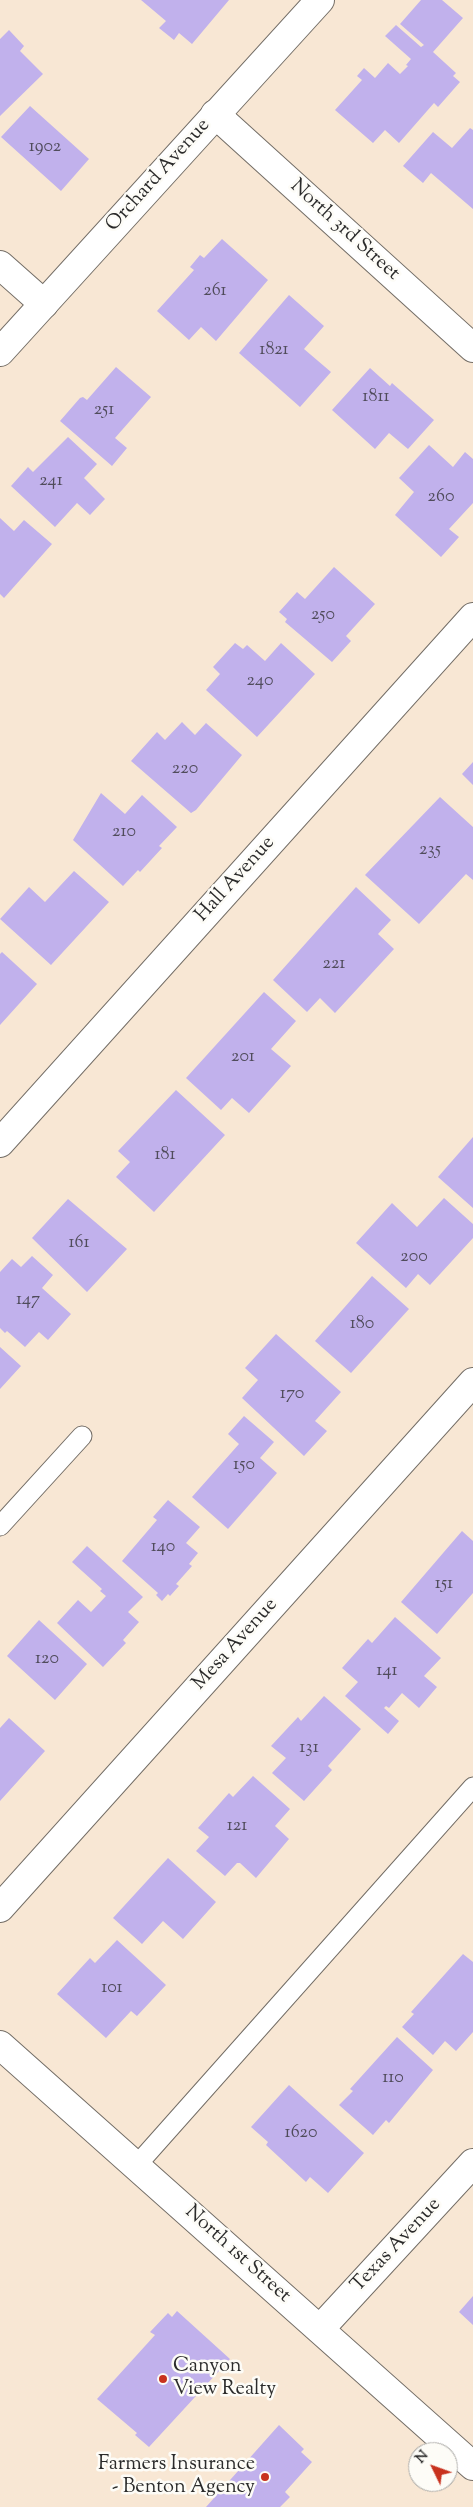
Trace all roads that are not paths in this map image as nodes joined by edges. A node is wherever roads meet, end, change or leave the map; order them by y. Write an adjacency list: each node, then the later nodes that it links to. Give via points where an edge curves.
1 (320, 0): 2 (street, Orchard Avenue)
2 (215, 114): 4 (street, Orchard Avenue); 5 (street, North 3rd Street)
3 (0, 265): 4 (street)
4 (44, 304): 6 (street, Orchard Avenue)
5 (473, 348)
6 (0, 352)
7 (473, 617): 8 (street, Hall Avenue)
8 (0, 1143)
9 (473, 1382): 13 (street, Mesa Avenue)
10 (82, 1436): 11 (lane)
11 (0, 1526)
12 (473, 1786): 16 (lane)
13 (0, 1908)
14 (0, 2045): 16 (street, North 1st Street)
15 (473, 2163): 17 (street, Texas Avenue)
16 (136, 2166): 17 (street, North 1st Street)
17 (320, 2329): 18 (street, North 1st Street)
18 (473, 2466)

